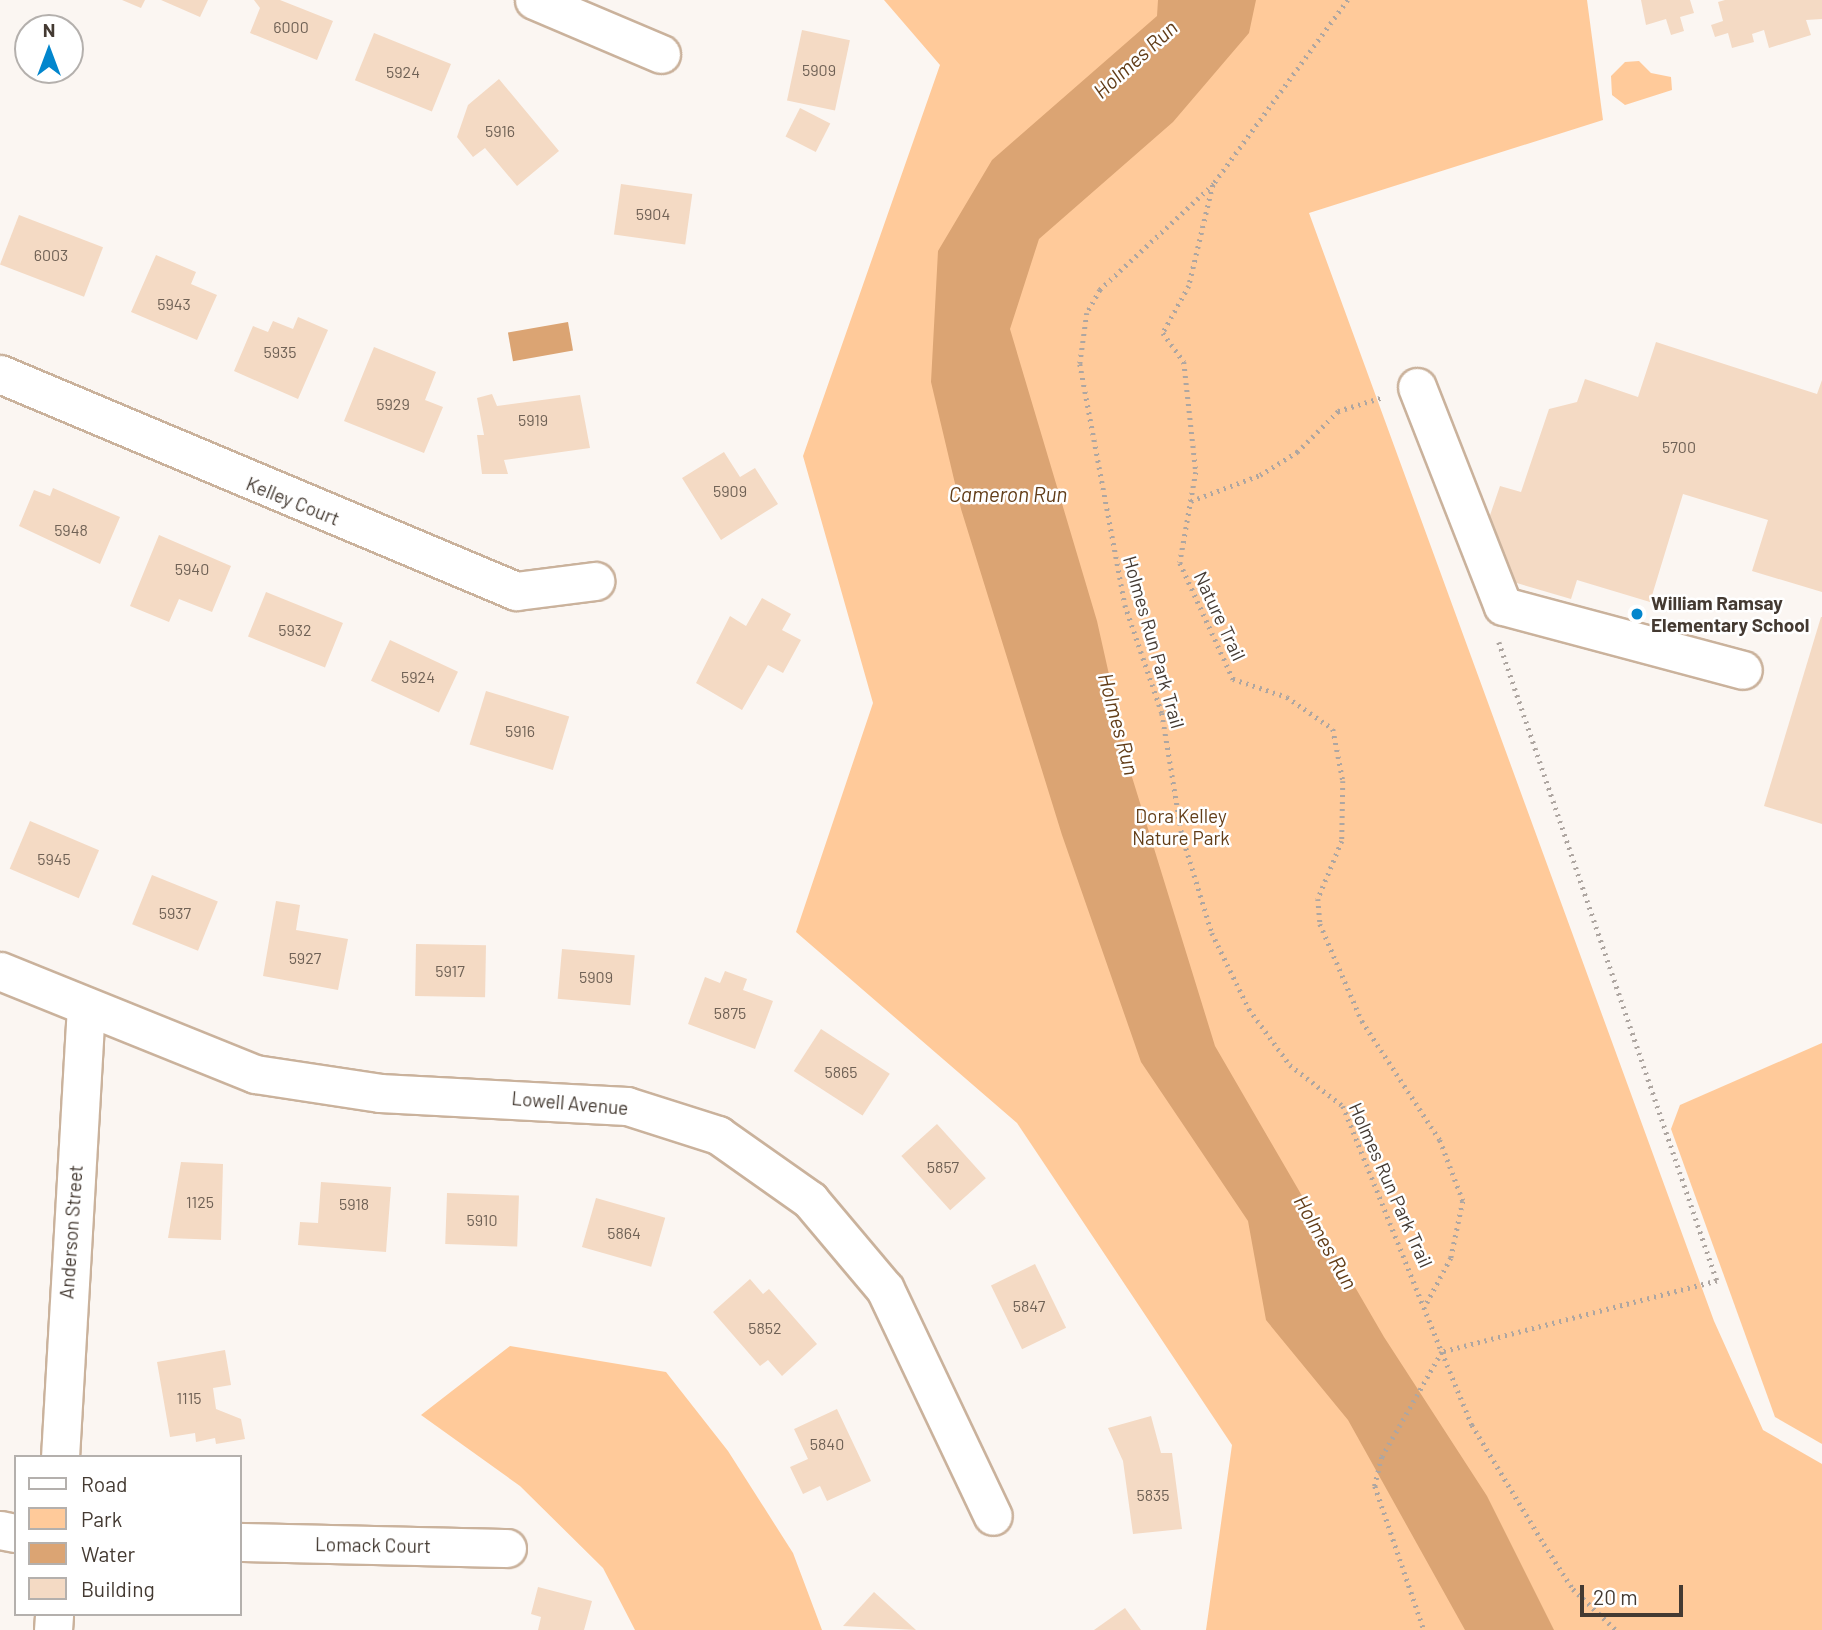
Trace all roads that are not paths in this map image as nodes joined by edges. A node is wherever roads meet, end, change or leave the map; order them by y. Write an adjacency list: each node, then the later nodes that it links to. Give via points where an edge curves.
1 (534, 0): 2 (street)
2 (661, 54)
3 (0, 374): 5 (street, Kelley Court, via 516,591)
4 (1417, 387): 6 (street, via 1503,606)
5 (595, 581)
6 (1744, 670)
7 (0, 971): 8 (street, Lowell Avenue)
8 (86, 1007): 9 (street, Anderson Street); 10 (street, Lowell Avenue, via 206,1058 309,1086 587,1101 676,1118 718,1136 810,1200 886,1289)
9 (60, 1455)
10 (993, 1516)
11 (242, 1542): 12 (street, Lomack Court)
12 (507, 1548)

